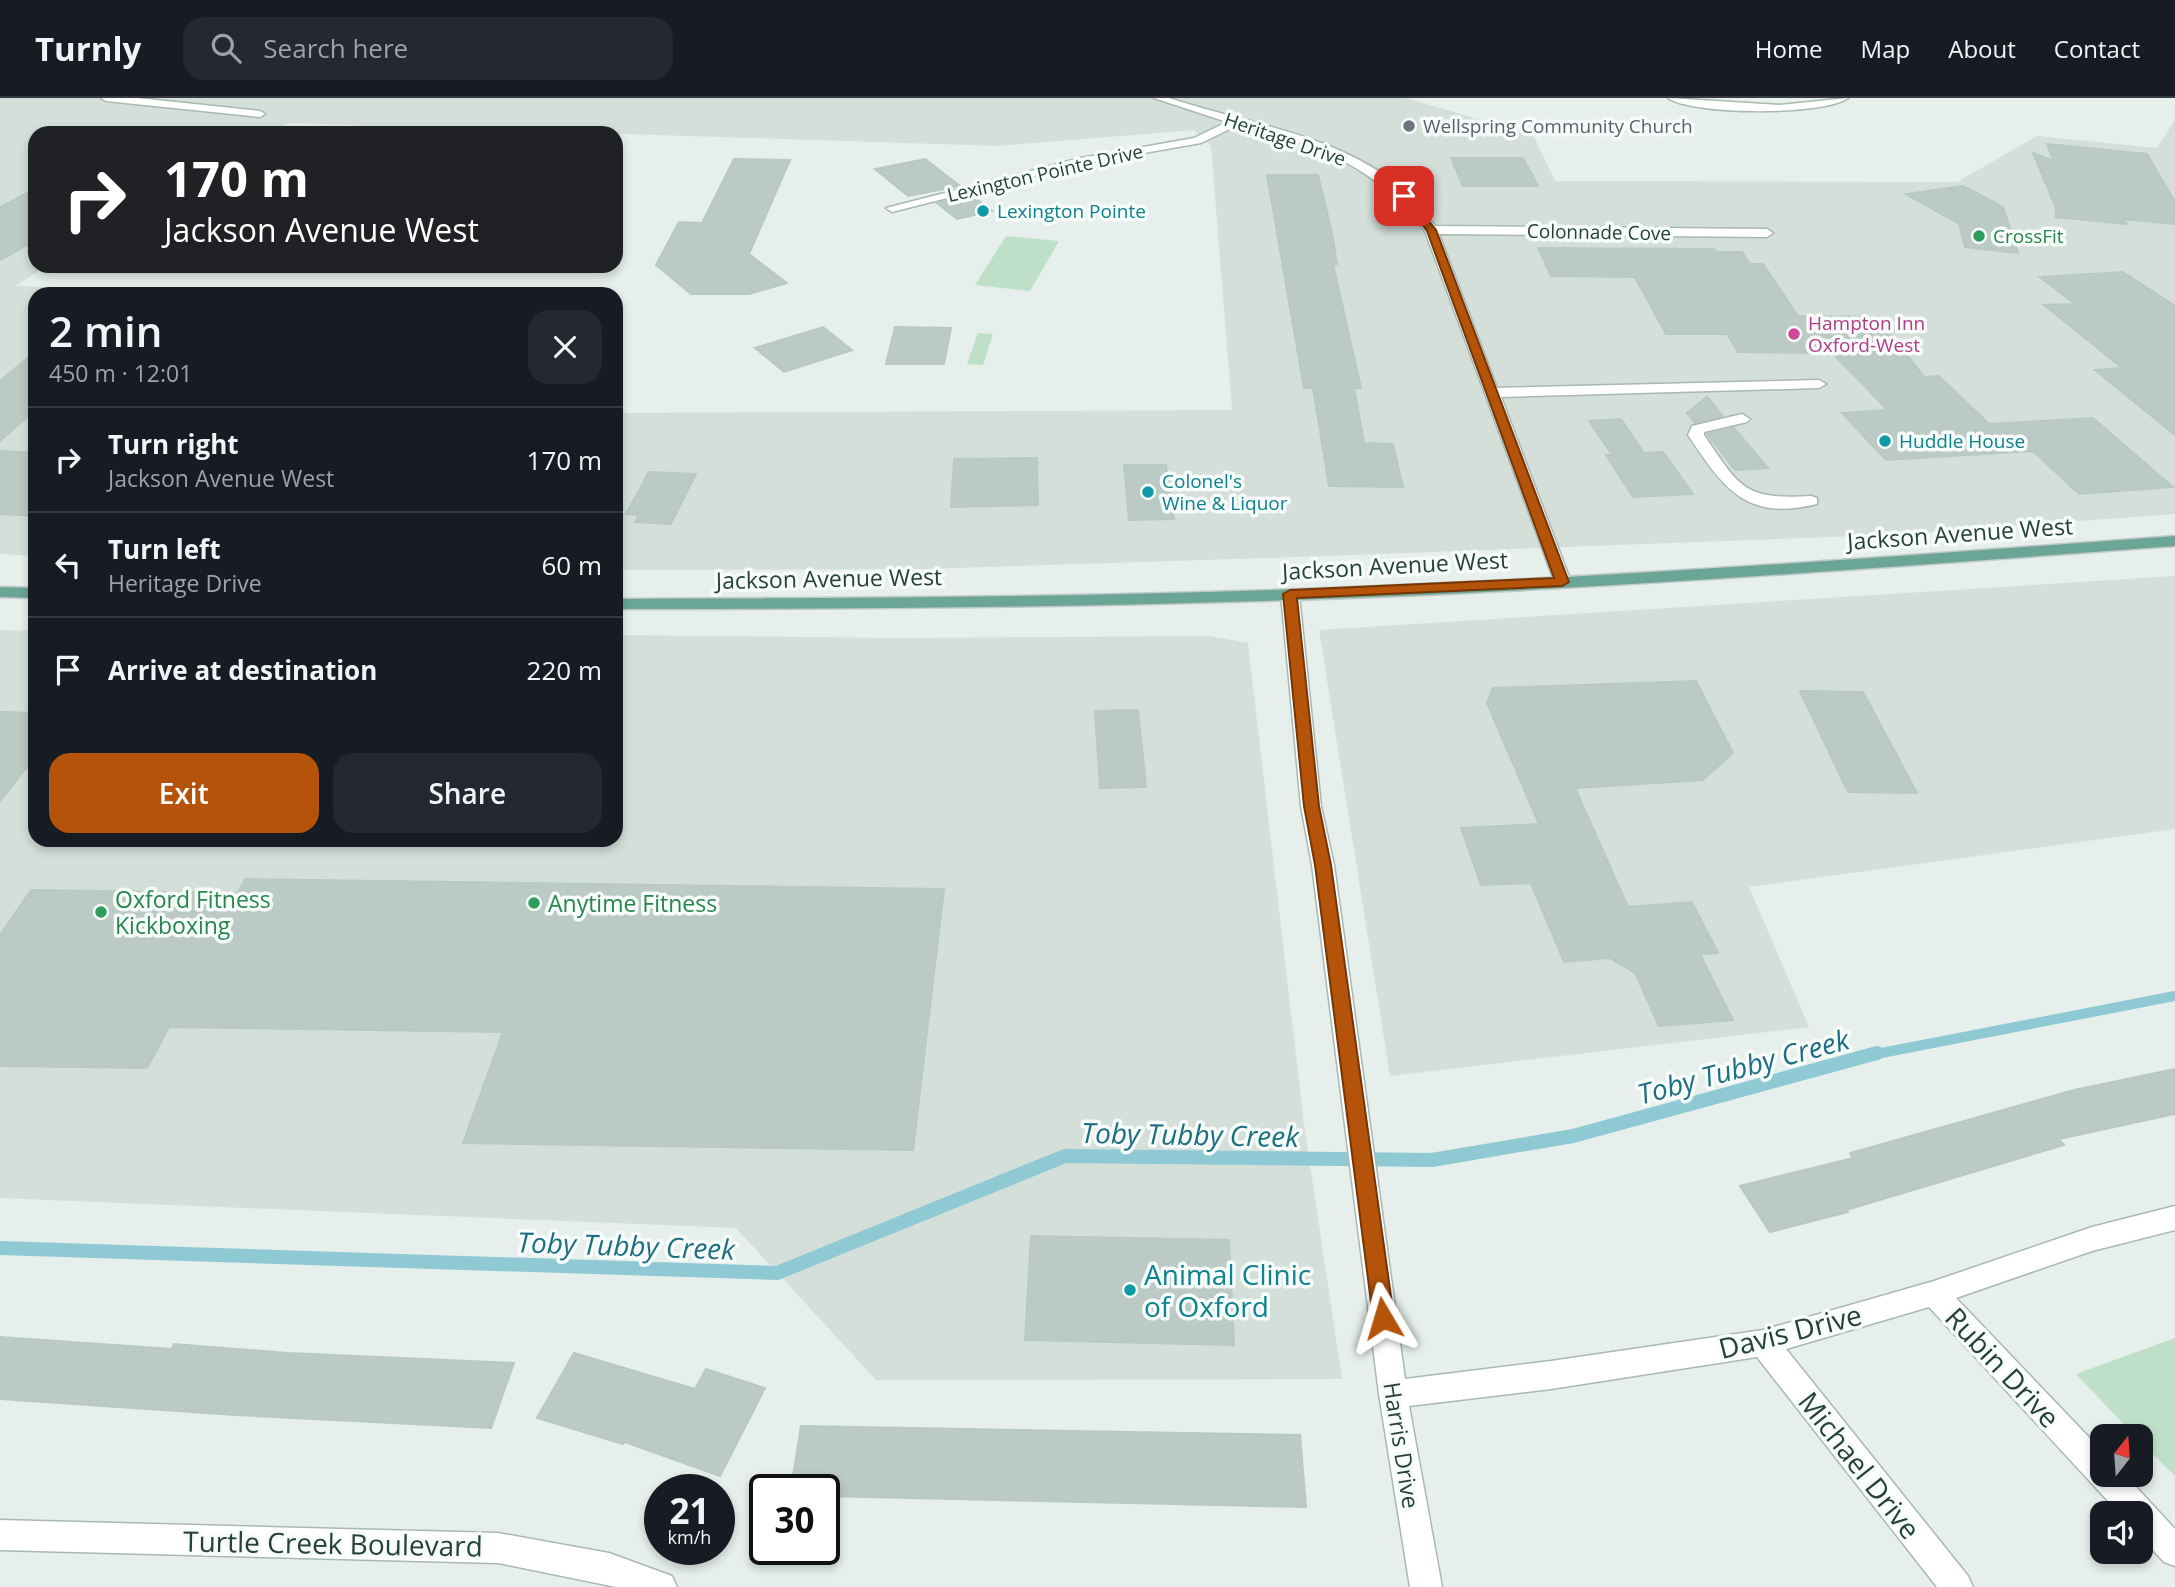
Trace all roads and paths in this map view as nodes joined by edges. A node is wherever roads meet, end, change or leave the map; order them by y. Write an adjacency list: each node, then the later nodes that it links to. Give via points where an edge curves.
1 (106, 98): 5 (street)
2 (1159, 98): 6 (street, Heritage Drive)
3 (1673, 98): 4 (street, via 1799,107)
4 (1843, 98)
5 (260, 114)
6 (1236, 122): 7 (street, Lexington Pointe Drive, via 1197,141 1081,161); 8 (street, Heritage Drive, via 1325,149 1366,168 1404,196)
7 (892, 208)
8 (1431, 230): 9 (street, Colonnade Cove); 11 (street, Heritage Drive)
9 (1767, 233)
10 (1819, 384): 11 (street)
11 (1490, 393): 15 (street, Heritage Drive)
12 (1742, 419): 13 (street, via 1707,425 1697,429 1696,435 1734,490 1760,503)
13 (1811, 501)
14 (2175, 541): 15 (main road, Jackson Avenue West, via 1824,568)
15 (1562, 582): 18 (main road, Jackson Avenue West)
16 (0, 592): 17 (main road)
17 (28, 593)
18 (1290, 594): 19 (main road, Jackson Avenue West); 23 (street, Harris Drive, via 1311,806 1323,865)
19 (623, 604)
20 (2175, 1218): 21 (street, Davis Drive, via 2092,1239)
21 (1934, 1293): 22 (street, Davis Drive); 24 (street, Rubin Drive)
22 (1763, 1343): 23 (street, Davis Drive); 30 (street, Michael Drive)
23 (1393, 1394): 29 (street, Harris Drive)
24 (2090, 1460)
25 (2116, 1488): 27 (street, Rubin Drive)
26 (0, 1535): 28 (street, Turtle Creek Boulevard, via 498,1548 609,1569)
27 (2175, 1551)
28 (660, 1587)
29 (1426, 1587)
30 (1957, 1587)

